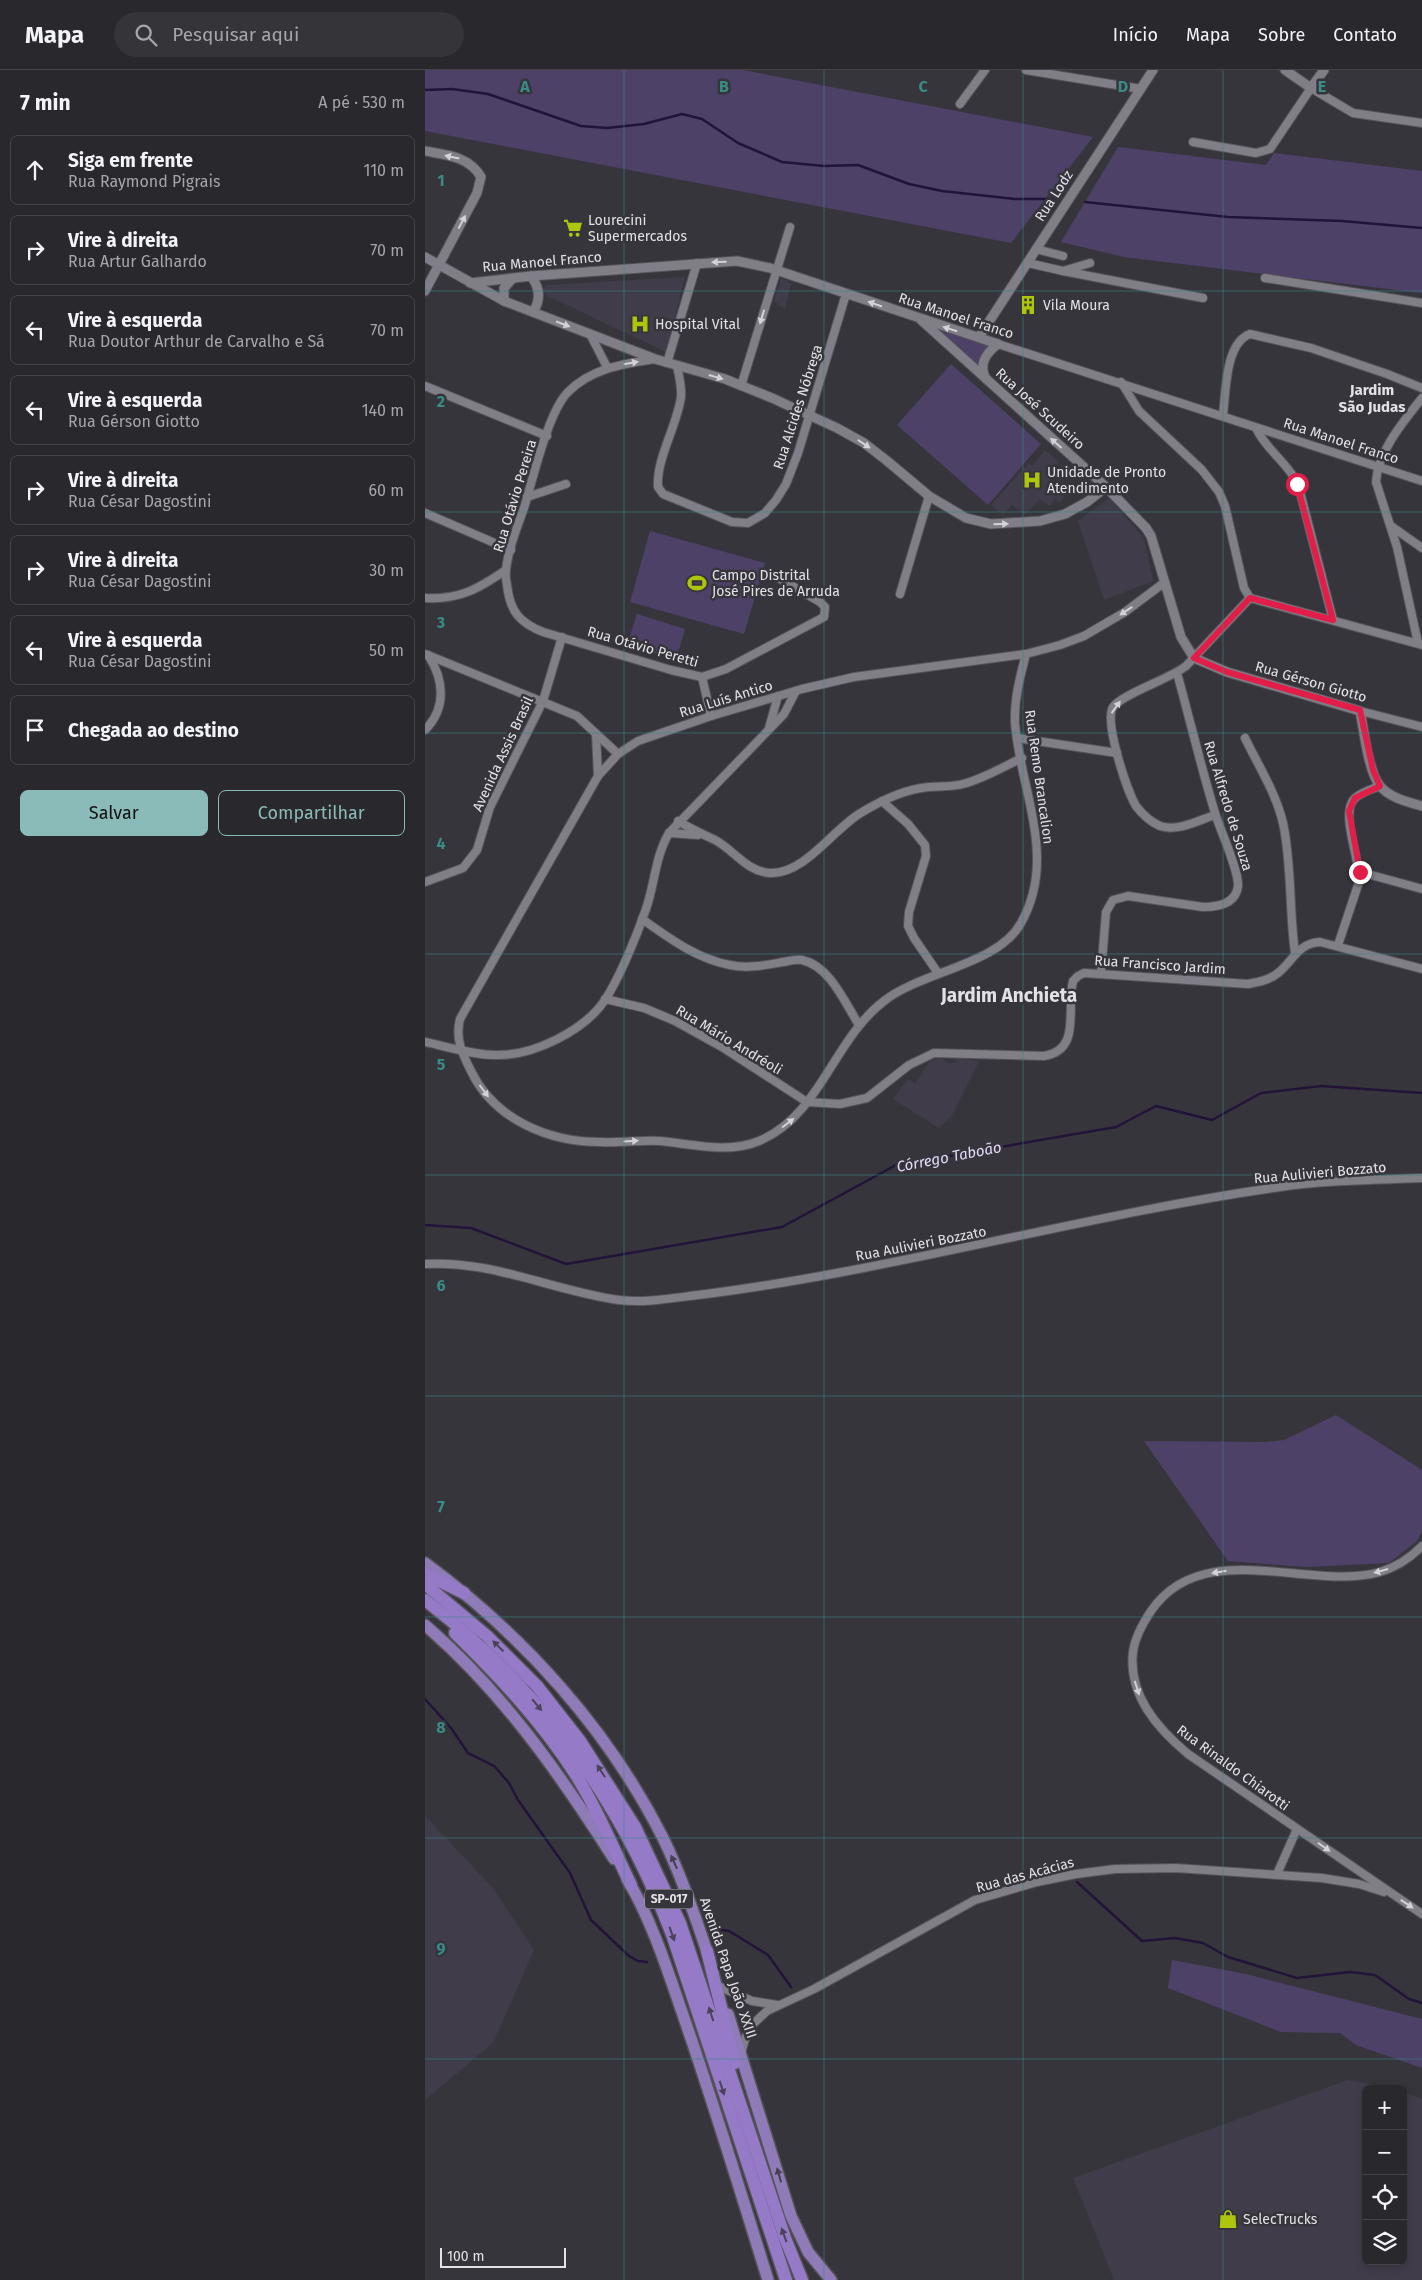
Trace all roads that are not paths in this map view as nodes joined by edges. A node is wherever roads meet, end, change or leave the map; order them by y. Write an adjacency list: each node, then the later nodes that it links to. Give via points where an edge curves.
1 (985, 70): 8 (street)
2 (1026, 70): 7 (street)
3 (1153, 70): 7 (street, Rua Lodz)
4 (1285, 70): 6 (street)
5 (1324, 70): 6 (street)
6 (1311, 88): 9 (street, via 1353,113); 10 (street, via 1270,149 1256,153)
7 (1141, 89): 13 (street, Rua Lodz)
8 (960, 104)
9 (1422, 123)
10 (1193, 142)
11 (425, 151): 19 (street, one-way to 11, via 477,193 481,177 477,169 461,158)
12 (790, 228): 20 (street)
13 (1036, 250): 14 (street); 16 (street, Rua Lodz)
14 (1063, 256)
15 (425, 257): 19 (street)
16 (1028, 262): 21 (street); 34 (street, Rua Lodz)
17 (697, 263): 20 (street, Rua Manoel Franco, one-way to 17, via 737,261); 22 (street, Rua Manoel Franco); 37 (street)
18 (1091, 263): 21 (street)
19 (439, 265): 25 (street); 26 (street)
20 (777, 271): 27 (street, Rua Manoel Franco); 43 (street, one-way to 43)
21 (1063, 271): 28 (street)
22 (531, 276): 24 (street, Rua Manoel Franco); 31 (street, via 539,293)
23 (1265, 278): 30 (street)
24 (512, 279): 25 (street, Rua Manoel Franco); 29 (street, via 504,288)
25 (470, 283): 29 (street)
26 (425, 291)
27 (846, 294): 32 (street, Rua Manoel Franco, one-way to 27); 46 (street, Rua Alcides Nóbrega)
28 (1203, 298)
29 (504, 301): 31 (street)
30 (1422, 303)
31 (533, 312): 33 (street, one-way to 33)
32 (921, 320): 34 (street, Rua Manoel Franco, one-way to 32); 40 (street, Rua José Scudeiro)
33 (590, 334): 36 (street); 39 (street)
34 (979, 338): 35 (street, Rua Manoel Franco)
35 (998, 344): 40 (street, via 984,360 983,373); 41 (street, Rua Manoel Franco)
36 (655, 359): 37 (street); 39 (street, Rua Otávio Pereira, one-way to 36)
37 (667, 363): 38 (street)
38 (677, 366): 43 (street, one-way to 43); 46 (street, Rua Alcides Nóbrega, via 681,395 659,472 658,487 669,496 732,522 748,523 758,518 776,500 786,484)
39 (607, 367): 49 (street, Rua Otávio Pereira, via 568,392 555,413)
40 (987, 382): 53 (street, Rua José Scudeiro, one-way to 40)
41 (1121, 382): 47 (street, Rua Manoel Franco); 65 (street, via 1139,411 1202,470 1219,492 1244,588)
42 (425, 386): 49 (street)
43 (741, 386): 46 (street)
44 (1422, 388): 47 (street, via 1311,348 1250,334 1243,337 1234,349)
45 (1422, 398): 50 (street, via 1389,445)
46 (809, 415): 54 (street, one-way to 54, via 864,444)
47 (1223, 415): 48 (street, Rua Manoel Franco)
48 (1256, 428): 50 (street, Rua Manoel Franco); 66 (street, via 1262,441 1287,466 1297,484)
49 (547, 436): 55 (street, Rua Otávio Pereira)
50 (1378, 467): 51 (street, Rua Manoel Franco); 57 (street, via 1376,482)
51 (1422, 481)
52 (566, 484): 55 (street)
53 (1106, 487): 54 (street, one-way to 53, via 966,518 991,524 1014,524 1065,514); 62 (street, Rua José Scudeiro, via 1146,528)
54 (929, 496): 63 (street)
55 (527, 497): 59 (street, Rua Otávio Pereira)
56 (425, 513): 59 (street)
57 (1391, 526): 58 (street); 68 (street)
58 (1422, 548)
59 (511, 550): 60 (street, Rua Otávio Pereira)
60 (506, 570): 64 (street, Rua Otávio Pereira, via 467,593 447,598); 67 (street, Rua Otávio Peretti, via 509,599 519,619 528,626)
61 (777, 577): 73 (street, Rua Otávio Peretti, via 820,602 825,607 824,617 726,669)
62 (1165, 582): 70 (street, Rua Luís Antico, one-way to 70, via 1099,628 1060,645); 71 (street, Rua José Scudeiro, via 1183,642)
63 (900, 594)
64 (425, 598)
65 (1250, 598): 66 (street); 71 (street)
66 (1333, 620): 68 (street)
67 (562, 637): 73 (street, Rua Otávio Peretti); 76 (street, Avenida Assis Brasil)
68 (1420, 644)
69 (427, 654): 76 (street); 80 (street, via 440,677 441,691 437,713)
70 (1025, 654): 74 (street, Rua Luís Antico, via 854,677); 83 (street, Rua Remo Brancalion, via 1016,700)
71 (1194, 658): 72 (street); 77 (street, Rua Gérson Giotto, via 1227,672)
72 (1177, 673): 85 (street, one-way to 72, via 1110,719 1115,705); 92 (street, Rua Alfredo de Souza)
73 (702, 677): 78 (street)
74 (796, 691): 75 (street, Rua Luís Antico); 81 (street, via 784,714)
75 (778, 696): 78 (street, Rua Luís Antico); 81 (street)
76 (543, 701): 82 (street, via 577,716); 97 (street, Avenida Assis Brasil, via 490,807 477,850 463,868)
77 (1360, 710): 79 (street, Rua Gérson Giotto); 89 (street, via 1373,770)
78 (711, 716): 86 (street, Rua Luís Antico, via 638,741)
79 (1422, 727)
80 (425, 730)
81 (769, 730): 93 (street)
82 (596, 734): 86 (street); 88 (street)
83 (1017, 738): 85 (street); 87 (street, Rua Remo Brancalion)
84 (1245, 738): 101 (street, via 1270,787 1282,821)
85 (1117, 753): 92 (street, via 1135,805 1149,820 1171,828)
86 (618, 754): 88 (street, Rua Luís Antico)
87 (1022, 758): 90 (street, via 961,785 913,790); 103 (street, Rua Remo Brancalion, via 1035,821 1037,851 1030,904 1015,933 1005,943)
88 (598, 776): 108 (street, Rua Luís Antico, via 460,1019 457,1030)
89 (1380, 786): 91 (street, via 1400,799); 96 (street, via 1355,798 1349,811)
90 (882, 801): 95 (street, via 839,828 799,865 778,873 757,870 715,840); 103 (street, via 914,830 925,845 926,856 909,912 909,926)
91 (1422, 806)
92 (1215, 815): 104 (street, Rua Alfredo de Souza, via 1238,880 1233,897 1222,906 1203,908 1128,896 1113,900 1106,912)
93 (678, 821): 94 (street); 95 (street)
94 (669, 833): 95 (street); 99 (street, via 658,854)
95 (700, 835)
96 (1360, 872): 98 (street); 100 (street, via 1357,893)
97 (425, 882)
98 (1422, 889)
99 (643, 919): 105 (street); 106 (street, via 692,951 730,966 799,960 812,964 833,983)
100 (1338, 945): 101 (street, Rua Francisco Jardim, via 1312,942); 102 (street, Rua Francisco Jardim)
101 (1295, 953): 104 (street, Rua Francisco Jardim, via 1277,974 1248,984)
102 (1422, 969)
103 (938, 973): 106 (street, Rua Remo Brancalion, via 883,1001)
104 (1101, 974): 109 (street, Rua Francisco Jardim, via 1084,973 1073,981 1070,1033 1061,1051 1053,1055 934,1053 909,1065 867,1098 840,1104)
105 (605, 999): 108 (street, via 593,1014 563,1035 527,1052 496,1055); 109 (street, Rua Mário Andréoli, via 628,1003 675,1021)
106 (859, 1025): 109 (street, Rua Remo Brancalion)
107 (425, 1042): 108 (street)
108 (461, 1049): 109 (street, Rua Luís Antico, one-way to 109, via 485,1094 503,1111 535,1130 582,1141 646,1140 711,1147 744,1145 759,1141 791,1122)
109 (807, 1102)
110 (1422, 1178): 111 (street, Rua Aulivieri Bozzato, via 1282,1186 821,1276 637,1301 599,1296 487,1268 464,1264)
111 (425, 1264)
112 (1422, 1546): 119 (street, Rua Rinaldo Chiarotti, one-way to 119, via 1396,1566 1356,1576 1252,1570 1204,1574 1178,1586 1157,1602 1143,1623 1134,1645 1134,1682 1154,1720 1188,1754)
113 (425, 1563): 116 (main road, Avenida Papa João XXIII)
114 (425, 1574): 116 (highway)
115 (425, 1584): 128 (highway, SP-017, one-way to 115, via 680,1924 620,1803 580,1741 537,1686 487,1636)
116 (464, 1593): 124 (main road, Avenida Papa João XXIII, one-way to 116, via 664,1839 611,1753 549,1673)
117 (425, 1601): 121 (highway, via 544,1729 591,1801); 130 (highway, SP-017, one-way to 130, via 482,1646 536,1704 616,1814 653,1885 673,1938)
118 (425, 1625): 121 (main road, via 487,1686 549,1760)
119 (1297, 1829): 120 (street); 122 (street, Rua Rinaldo Chiarotti, one-way to 122)
120 (1277, 1874): 122 (street, Rua das Acácias, via 1341,1880); 126 (street, Rua das Acácias, via 1176,1868 1115,1869 1037,1882 975,1900)
121 (631, 1885): 129 (main road, via 656,1941 695,2048)
122 (1393, 1895): 123 (street, Rua Rinaldo Chiarotti, one-way to 123)
123 (1422, 1914)
124 (707, 1951): 125 (main road, Avenida Papa João XXIII); 128 (highway, via 735,2064)
125 (718, 1986): 126 (street, via 752,2001); 127 (main road, Avenida Papa João XXIII)
126 (777, 2006): 127 (street, Rua das Acácias, via 753,2024)
127 (741, 2052): 132 (main road, Avenida Papa João XXIII, one-way to 127, via 808,2252 791,2216)
128 (741, 2105): 131 (highway, SP-017, one-way to 128)
129 (768, 2280)
130 (786, 2280)
131 (802, 2280)
132 (831, 2280)

